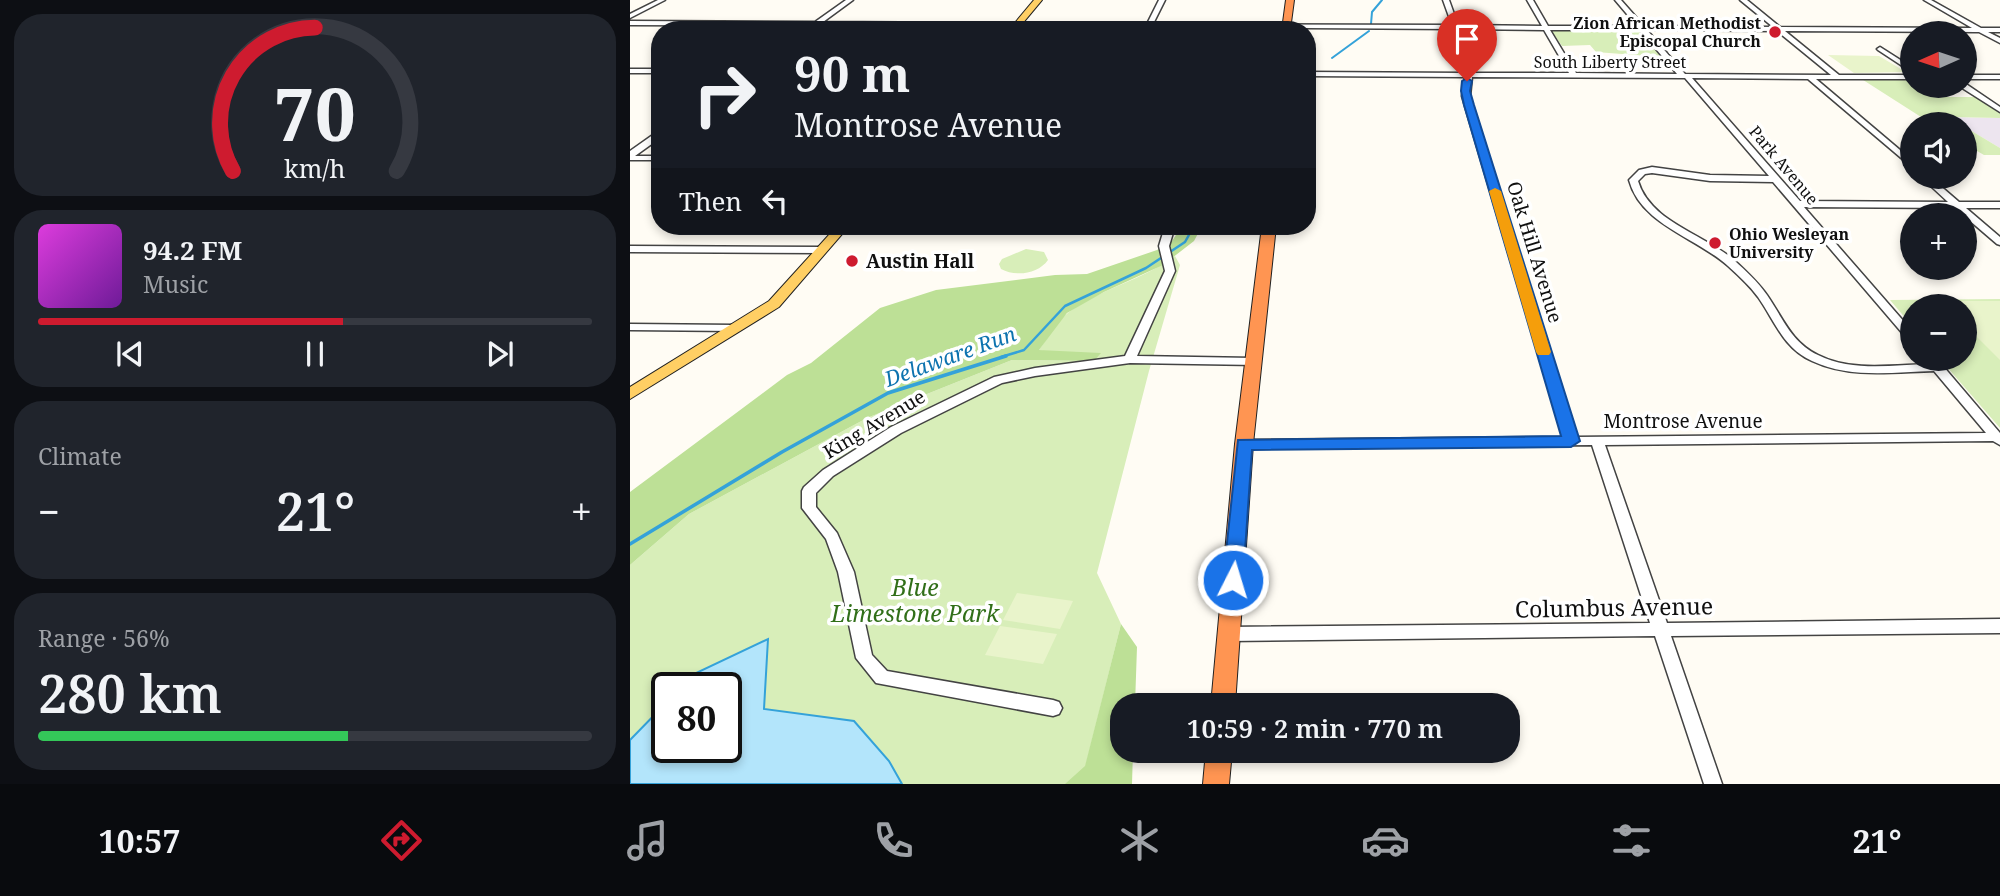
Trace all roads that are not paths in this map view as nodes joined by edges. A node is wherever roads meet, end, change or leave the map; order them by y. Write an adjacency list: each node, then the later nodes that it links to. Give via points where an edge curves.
1 (662, 0): 13 (street)
2 (850, 0): 15 (street)
3 (1038, 0): 16 (main road)
4 (1162, 0): 17 (street)
5 (1290, 0): 18 (highway)
6 (1446, 0): 21 (street, Oak Hill Avenue)
7 (1530, 0): 23 (street)
8 (1618, 0): 24 (street, Park Avenue)
9 (1743, 0): 25 (street)
10 (1756, 0): 26 (street)
11 (1927, 0): 27 (street)
12 (630, 4): 13 (street)
13 (654, 4): 14 (street)
14 (630, 16)
15 (820, 21)
16 (1020, 21)
17 (1151, 21)
18 (1288, 21)
19 (630, 23): 20 (street)
20 (651, 23)
21 (1455, 27): 22 (street); 23 (street); 35 (street, Oak Hill Avenue)
22 (1316, 28)
23 (1545, 28): 24 (street); 36 (street)
24 (1642, 28): 25 (street); 37 (street, Park Avenue)
25 (1779, 29): 26 (street); 39 (street)
26 (1793, 29): 27 (street)
27 (1979, 29): 28 (street); 29 (street)
28 (2000, 30)
29 (2000, 41)
30 (1880, 49): 31 (street)
31 (1900, 62)
32 (630, 71): 33 (street)
33 (651, 71)
34 (1316, 74): 35 (street, South Liberty Street)
35 (1470, 75): 36 (street, South Liberty Street); 73 (street, Oak Hill Avenue, via 1466,96)
36 (1574, 76): 37 (street, South Liberty Street)
37 (1685, 76): 38 (street, South Liberty Street); 49 (street, Park Avenue)
38 (1810, 76): 39 (street, South Liberty Street); 46 (street)
39 (1837, 76): 40 (street, South Liberty Street)
40 (1900, 77)
41 (1978, 77): 42 (street)
42 (2000, 77)
43 (1978, 96): 44 (street)
44 (2000, 110)
45 (651, 141): 47 (street)
46 (1900, 155)
47 (630, 156): 48 (street)
48 (651, 157)
49 (1776, 180): 52 (street, Park Avenue); 69 (street, via 1652,170 1633,180 1650,210 1717,251 1745,275 1786,338 1804,353 1858,368)
50 (1939, 189): 51 (street)
51 (1955, 203)
52 (1797, 204): 53 (street); 64 (street, Park Avenue)
53 (1900, 205)
54 (2000, 205): 55 (street)
55 (1977, 206)
56 (1977, 222): 60 (street)
57 (835, 235): 62 (main road)
58 (1165, 235): 63 (street, via 1163,249)
59 (1268, 235): 68 (highway)
60 (2000, 242)
61 (630, 249): 62 (street)
62 (822, 250): 66 (main road, via 774,304)
63 (1170, 262): 67 (street)
64 (1900, 324)
65 (630, 327): 66 (street)
66 (736, 328): 71 (main road)
67 (1130, 359): 68 (street, King Avenue); 80 (street, King Avenue, via 1035,372 984,385 895,430 828,473 809,491 809,508 832,537 846,572 864,658 882,678)
68 (1253, 362): 75 (highway)
69 (1900, 365)
70 (1941, 371): 72 (street)
71 (630, 394)
72 (1999, 439): 74 (street, Montrose Avenue)
73 (1571, 441): 74 (street, Montrose Avenue); 75 (street, Montrose Avenue)
74 (1597, 441): 77 (street)
75 (1244, 444): 78 (highway)
76 (2000, 626): 77 (street, Columbus Avenue)
77 (1661, 629): 78 (street, Columbus Avenue); 83 (street)
78 (1228, 634): 79 (highway)
79 (1224, 693)
80 (1054, 708)
81 (1218, 763): 82 (highway)
82 (1216, 784)
83 (1713, 784)

